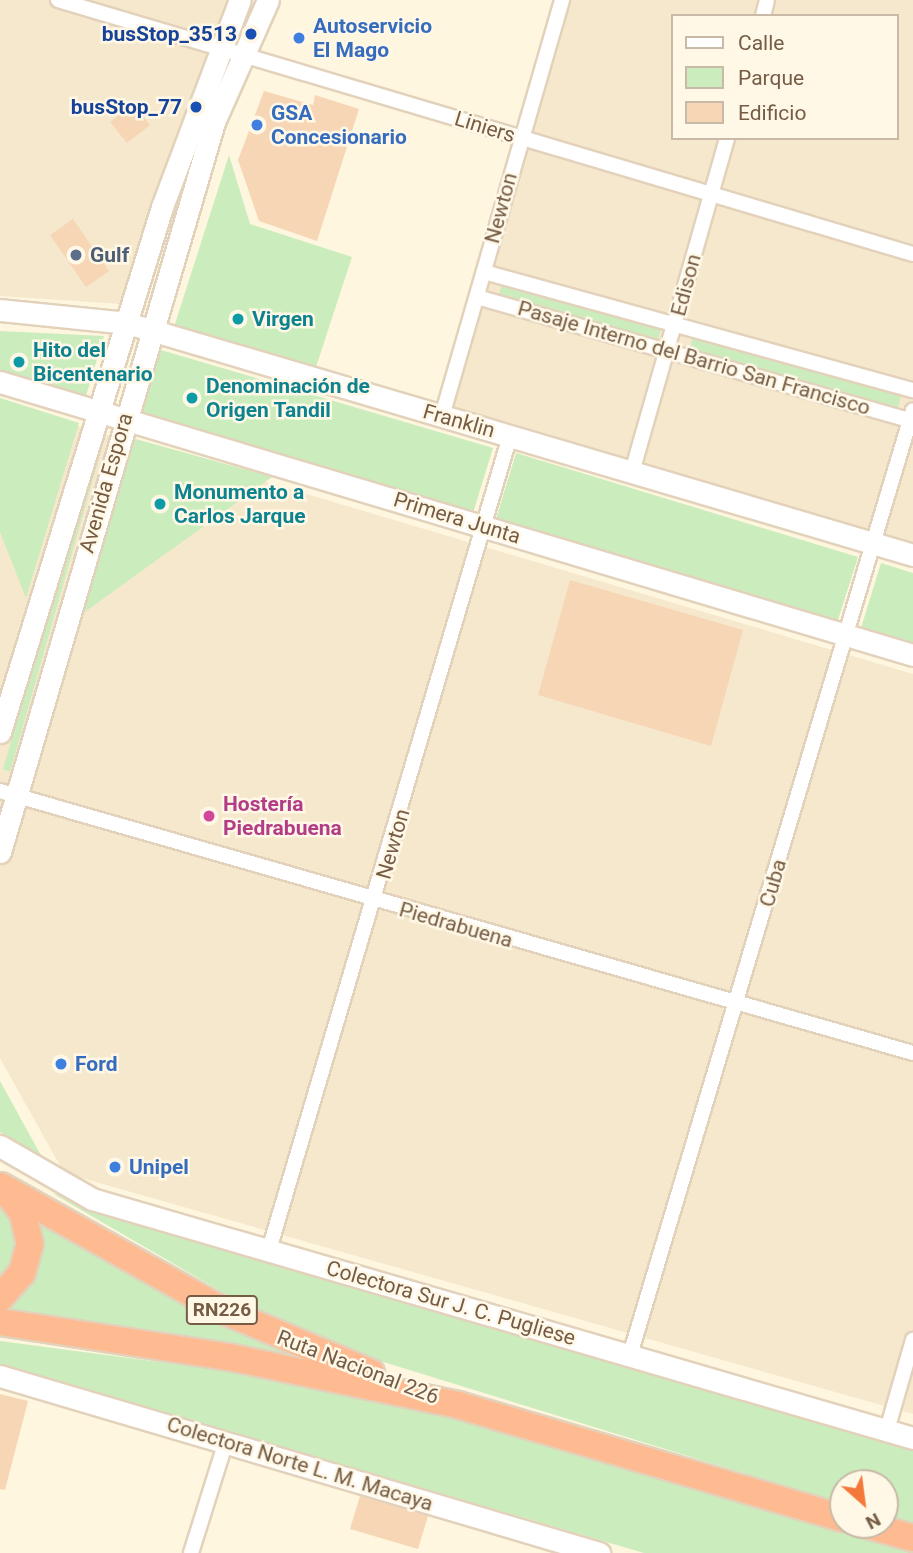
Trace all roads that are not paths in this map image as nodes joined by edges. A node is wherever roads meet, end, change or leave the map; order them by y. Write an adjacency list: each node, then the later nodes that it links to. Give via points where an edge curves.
1 (58, 0): 5 (street, Liniers)
2 (240, 0): 5 (main road, Avenida Espora)
3 (268, 0): 6 (main road, Avenida Espora)
4 (562, 0): 7 (street, Newton)
5 (217, 47): 6 (street, Liniers); 14 (main road, Avenida Espora)
6 (241, 55): 7 (street, Liniers); 16 (main road, Avenida Espora)
7 (521, 137): 9 (street, Liniers); 11 (street, Newton)
8 (726, 140): 9 (street, Edison)
9 (711, 194): 10 (street, Liniers); 15 (street, Edison)
10 (913, 254)
11 (484, 272): 12 (street, Newton); 15 (street, Pasaje Interno del Barrio San Francisco)
12 (477, 297): 17 (street, Pasaje Interno del Barrio San Francisco); 22 (street, Newton)
13 (0, 310): 14 (main road, Franklin)
14 (127, 323): 16 (main road, Franklin); 20 (main road, Avenida Espora)
15 (675, 324): 17 (street, Edison); 19 (street, Pasaje Interno del Barrio San Francisco)
16 (150, 330): 22 (main road, Franklin); 23 (main road, Avenida Espora)
17 (668, 350): 21 (street, Pasaje Interno del Barrio San Francisco); 25 (street, Edison)
18 (0, 382): 20 (main road, Primera Junta)
19 (913, 390)
20 (99, 411): 23 (main road, Primera Junta); 31 (main road, Avenida Espora)
21 (912, 415): 27 (street, Cuba)
22 (442, 416): 24 (main road, Franklin)
23 (124, 418): 26 (main road, Primera Junta); 32 (main road, Avenida Espora)
24 (510, 436): 25 (main road, Franklin); 26 (street, Newton)
25 (632, 472): 27 (main road, Franklin)
26 (482, 526): 29 (main road, Primera Junta); 34 (street, Newton)
27 (873, 543): 28 (main road, Franklin); 29 (street, Cuba)
28 (913, 555)
29 (844, 634): 30 (main road, Primera Junta); 35 (street, Cuba)
30 (913, 655)
31 (0, 732)
32 (8, 794): 33 (main road, Avenida Espora); 34 (street, Piedrabuena)
33 (0, 852)
34 (376, 901): 35 (street, Piedrabuena); 39 (street, Newton)
35 (737, 1007): 36 (street, Piedrabuena); 43 (street, Cuba)
36 (913, 1053)
37 (0, 1146): 39 (main road, Colectora Sur J. C. Pugliese, via 92,1199)
38 (1, 1185): 40 (highway, Ruta Nacional 226 / RN226, via 30,1234 22,1273); 45 (highway, Ruta Nacional 226 / RN226, via 222,1310)
39 (269, 1250): 43 (main road, Colectora Sur J. C. Pugliese)
40 (0, 1298)
41 (0, 1322): 45 (highway, Ruta Nacional 226 / RN226, via 229,1357)
42 (913, 1340): 46 (street)
43 (630, 1355): 46 (main road, Colectora Sur J. C. Pugliese)
44 (0, 1376): 48 (main road, Colectora Norte L. M. Macaya)
45 (458, 1405): 49 (highway, Ruta Nacional 226 / RN226)
46 (887, 1430): 47 (main road, Colectora Sur J. C. Pugliese)
47 (913, 1438)
48 (226, 1441): 50 (main road, Colectora Norte L. M. Macaya); 51 (street)
49 (829, 1514)
50 (593, 1552)
51 (191, 1553)

